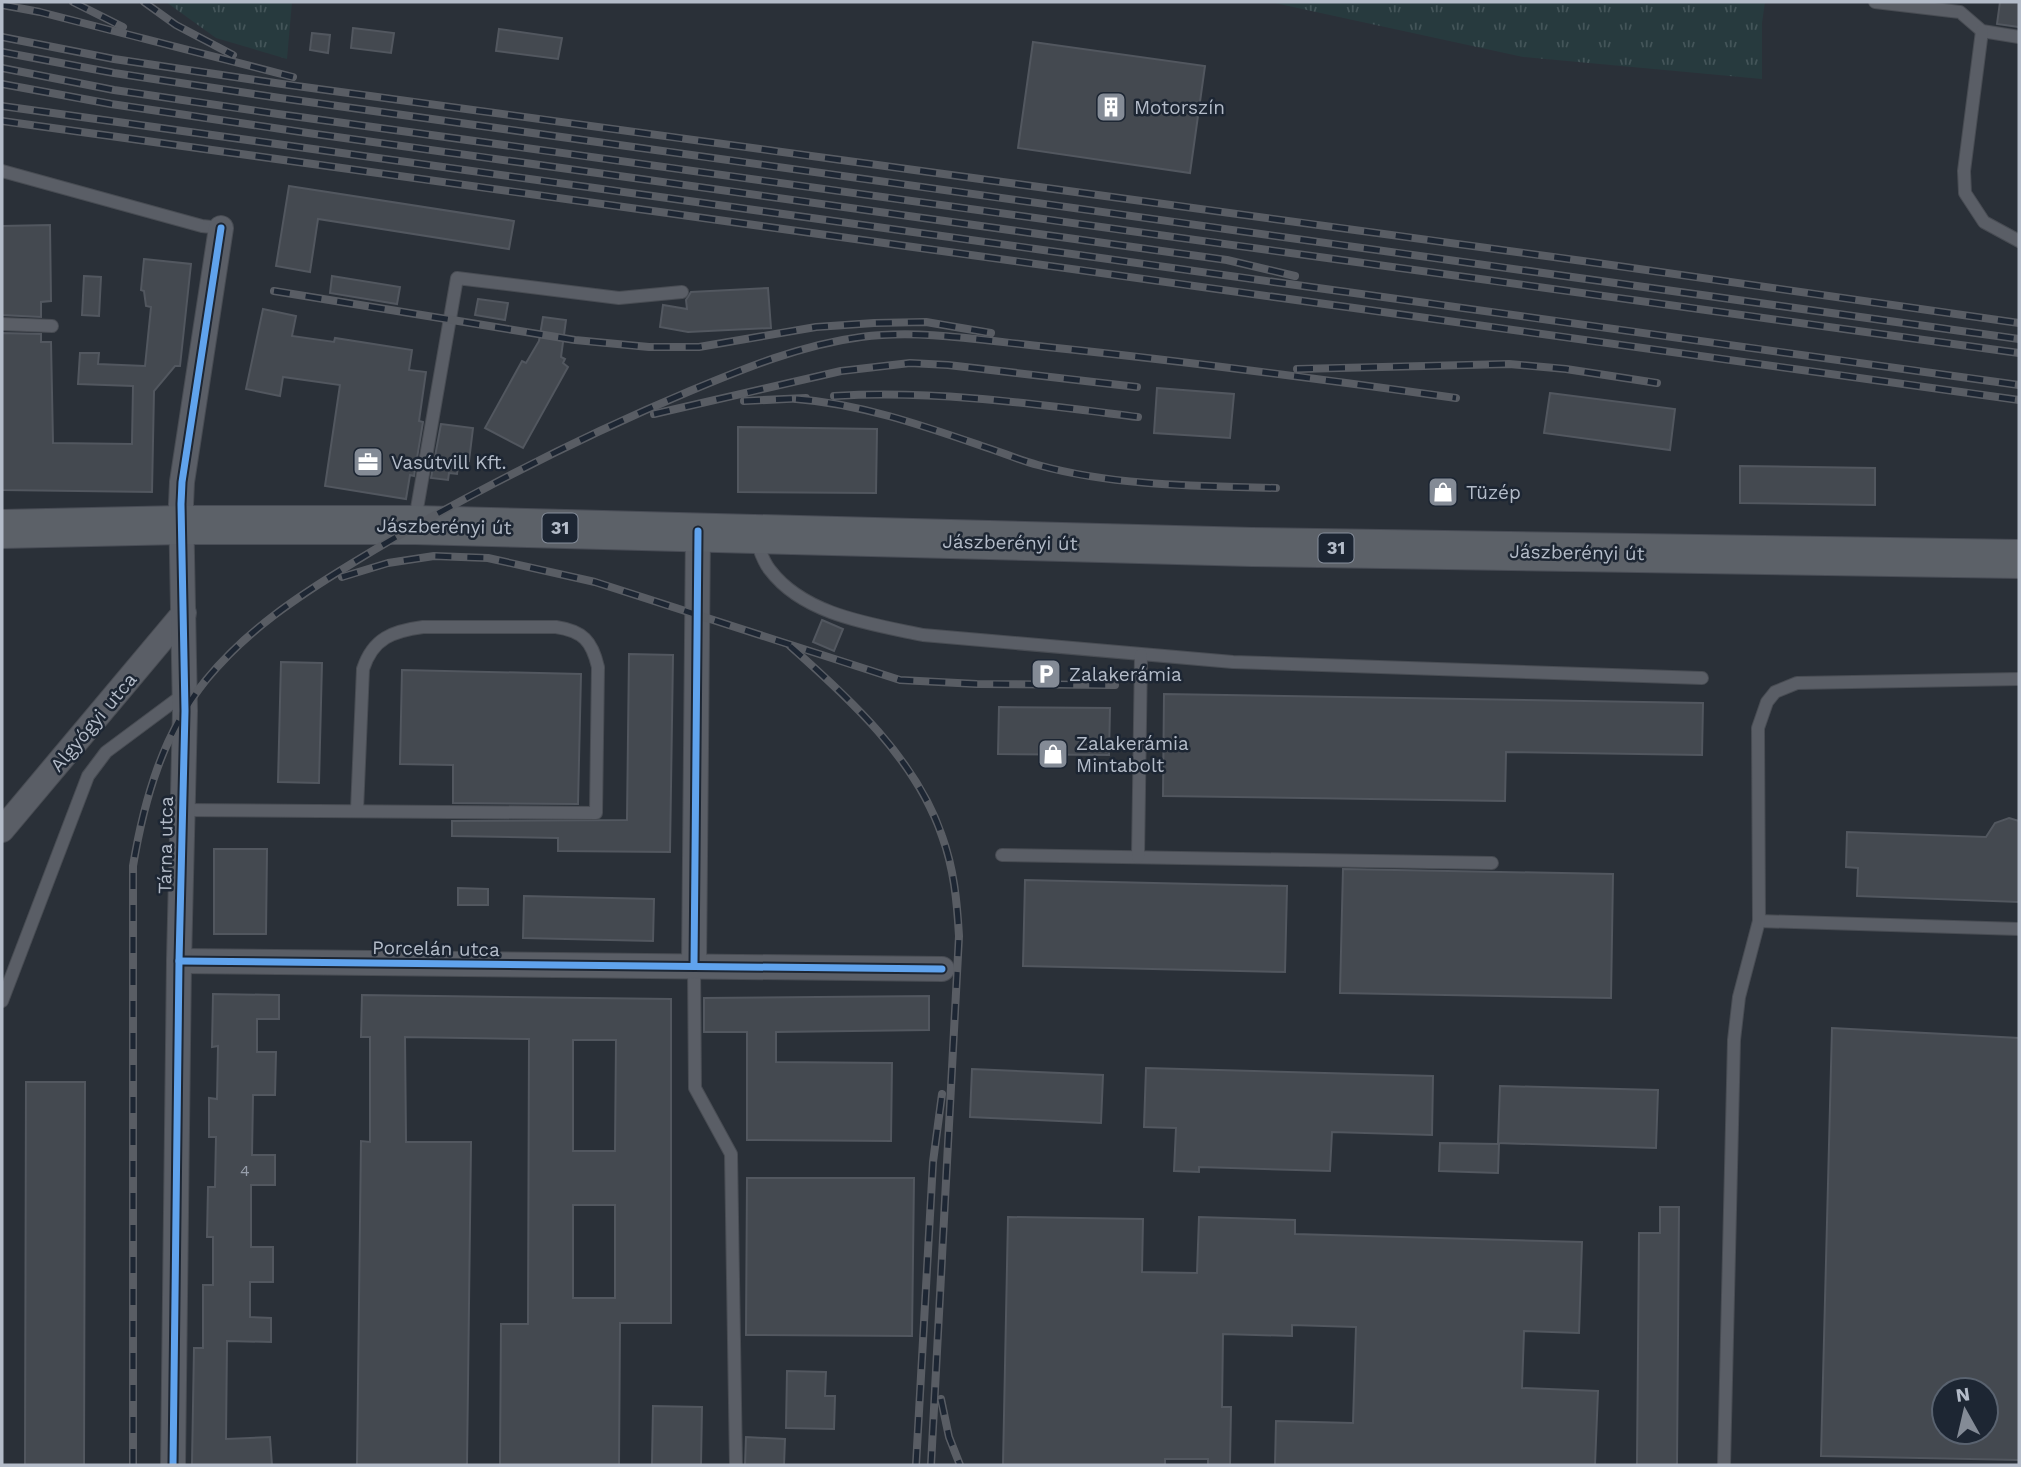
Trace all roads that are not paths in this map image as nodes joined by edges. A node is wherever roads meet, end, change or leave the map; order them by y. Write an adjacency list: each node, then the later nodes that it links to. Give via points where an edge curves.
1 (1875, 2): 2 (lane, via 1961,12)
2 (1982, 31): 3 (lane); 6 (lane, via 1965,193 1984,222)
3 (2019, 37)
4 (2, 171): 5 (lane)
5 (221, 228): 10 (street, Tárna utca, via 182,482)
6 (2019, 241)
7 (682, 292): 11 (lane, via 619,298 457,278)
8 (2, 324): 9 (lane)
9 (52, 326)
10 (181, 525): 11 (main road, Jászberényi út / 31); 12 (main road, Jászberényi út / 31); 16 (street, Tárna utca)
11 (415, 525): 13 (main road, Jászberényi út / 31)
12 (2, 529)
13 (698, 531): 14 (main road, Jászberényi út / 31); 30 (street)
14 (753, 533): 15 (main road, Jászberényi út / 31, via 1252,547); 17 (lane, via 768,569 793,593 822,608 923,635)
15 (2019, 559)
16 (184, 613): 20 (street, Tárna utca); 23 (street, Algyógyi utca)
17 (1142, 655): 18 (lane); 25 (lane)
18 (1702, 678)
19 (2019, 679): 27 (lane, via 1797,683 1775,692 1758,728)
20 (185, 694): 21 (street, Tárna utca); 32 (lane, via 106,752 88,776)
21 (182, 810): 22 (lane); 29 (street, Tárna utca)
22 (357, 810): 22 (lane, via 596,813 598,667 588,640 556,627 423,627 383,639 372,649 363,669)
23 (2, 830)
24 (1002, 855): 25 (lane)
25 (1138, 857): 26 (lane)
26 (1492, 863)
27 (1759, 921): 28 (lane); 35 (lane, via 1739,997 1734,1040)
28 (2019, 929)
29 (179, 961): 30 (street, Porcelán utca); 33 (street, Tárna utca)
30 (694, 966): 31 (street, Porcelán utca); 34 (lane, via 695,1088 731,1154)
31 (942, 969)
32 (2, 1001)
33 (173, 1465)
34 (736, 1465)
35 (1724, 1465)

